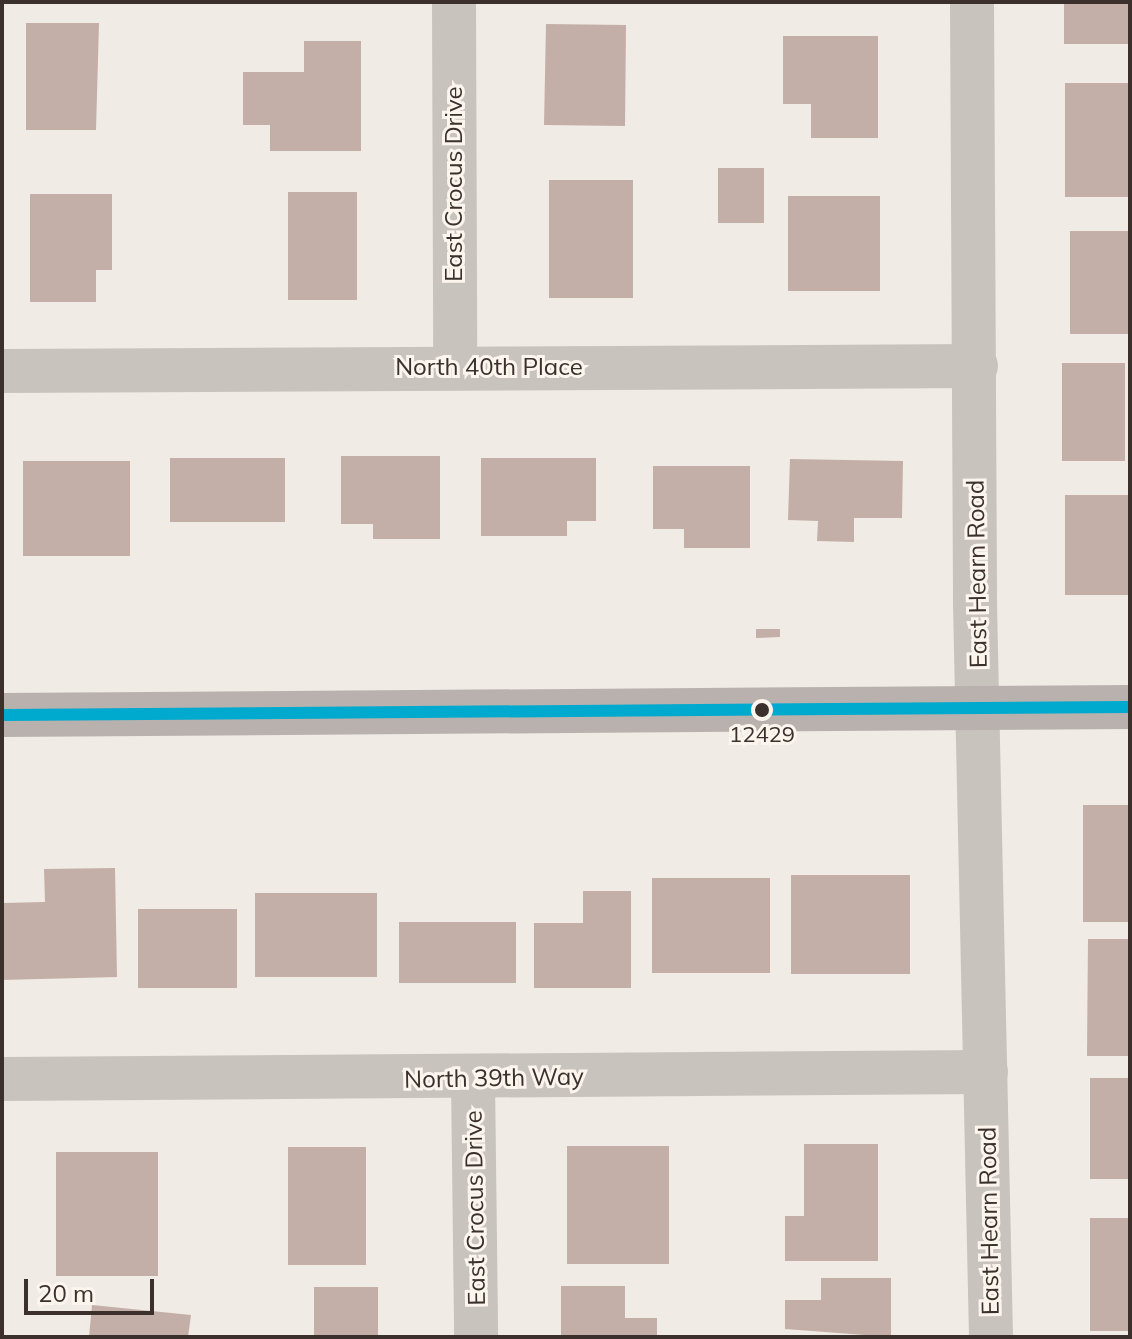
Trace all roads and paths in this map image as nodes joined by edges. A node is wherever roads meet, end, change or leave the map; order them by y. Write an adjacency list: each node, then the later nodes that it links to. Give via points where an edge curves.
1 (454, 2): 4 (street, East Crocus Drive)
2 (972, 2): 3 (street, East Hearn Road)
3 (976, 366): 4 (street, North 40th Place); 7 (street, East Hearn Road)
4 (455, 367): 5 (street, North 40th Place)
5 (2, 371)
6 (1130, 707): 7 (main road)
7 (979, 708): 8 (main road); 9 (street, East Hearn Road)
8 (2, 715)
9 (986, 1072): 11 (street, North 39th Way); 13 (street, East Hearn Road)
10 (2, 1079): 11 (street, North 39th Way)
11 (473, 1079): 12 (street, East Crocus Drive)
12 (476, 1337)
13 (991, 1337)

